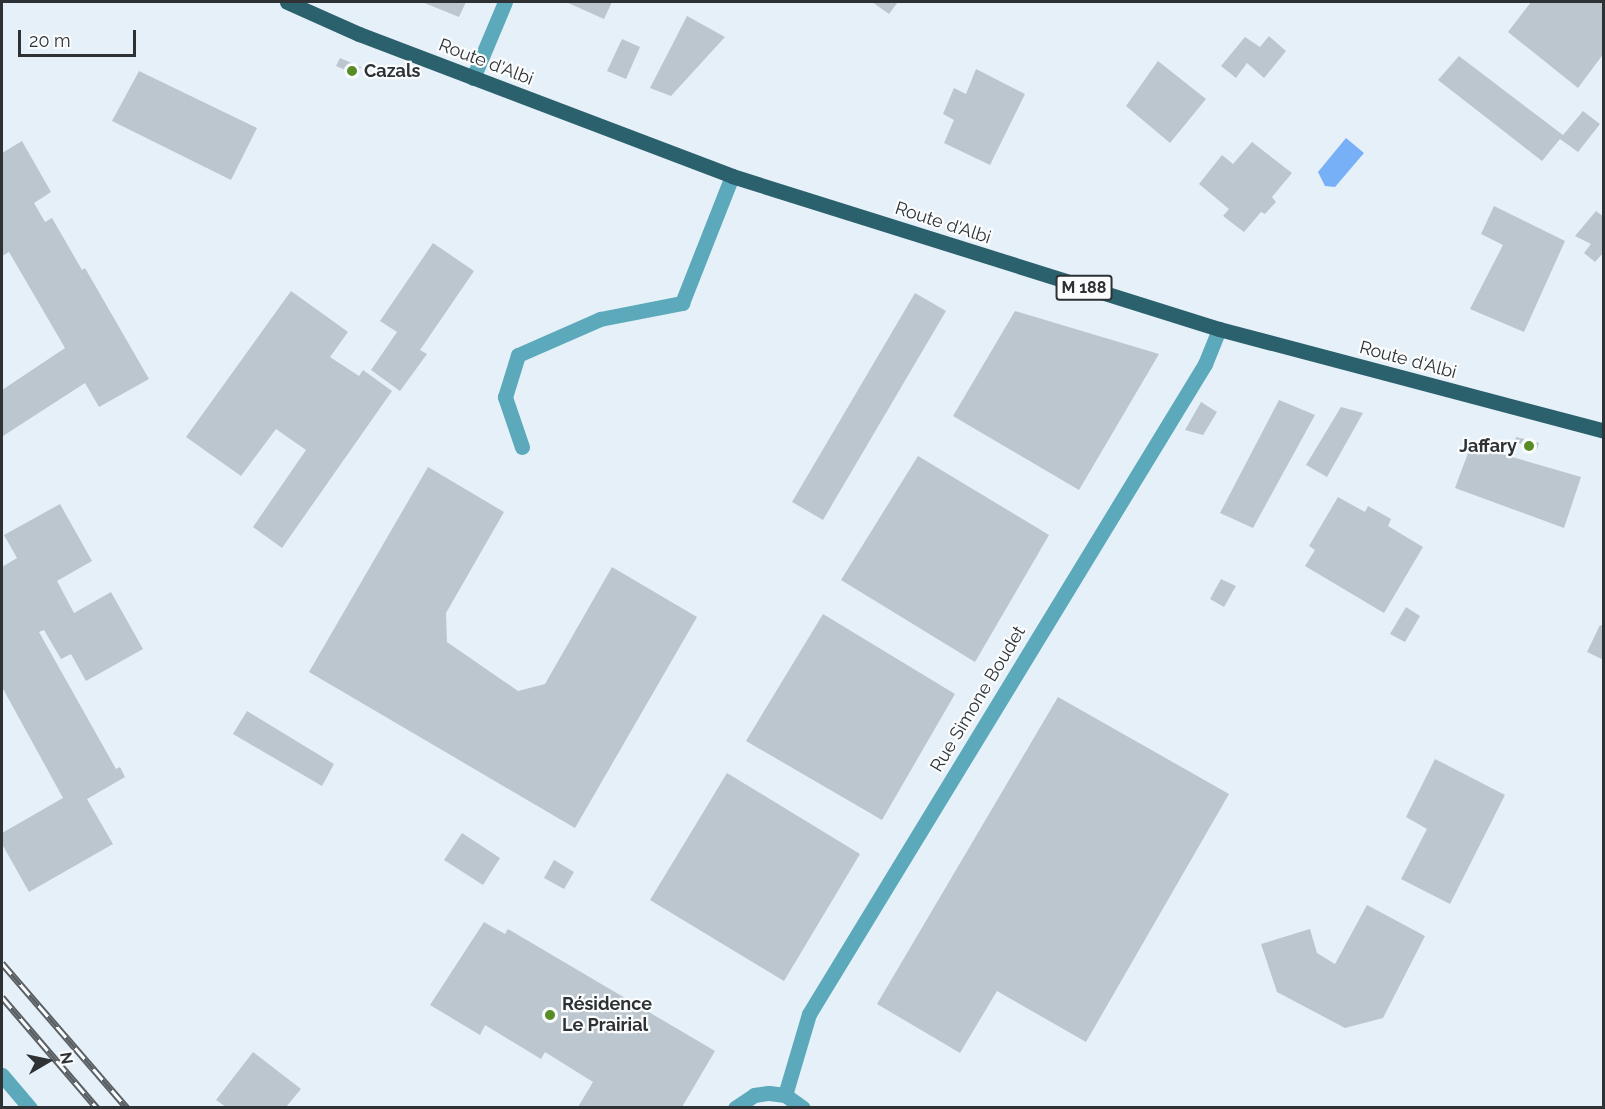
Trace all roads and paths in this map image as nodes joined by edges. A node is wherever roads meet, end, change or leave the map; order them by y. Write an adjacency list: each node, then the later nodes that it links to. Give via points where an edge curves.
1 (287, 2): 3 (main road, Route d'Albi / M 188)
2 (505, 2): 3 (street)
3 (473, 78): 4 (main road, Route d'Albi / M 188)
4 (732, 176): 5 (main road, Route d'Albi / M 188); 7 (street, via 682,303 600,319 518,355 505,397)
5 (1219, 329): 6 (main road, Route d'Albi / M 188); 9 (street, Rue Simone Boudet, via 1205,364 809,1014)
6 (1604, 431)
7 (522, 447)
8 (2, 1075): 10 (street)
9 (784, 1095): 11 (street, via 754,1095); 12 (street)
10 (30, 1107)
11 (735, 1107)
12 (803, 1107)

